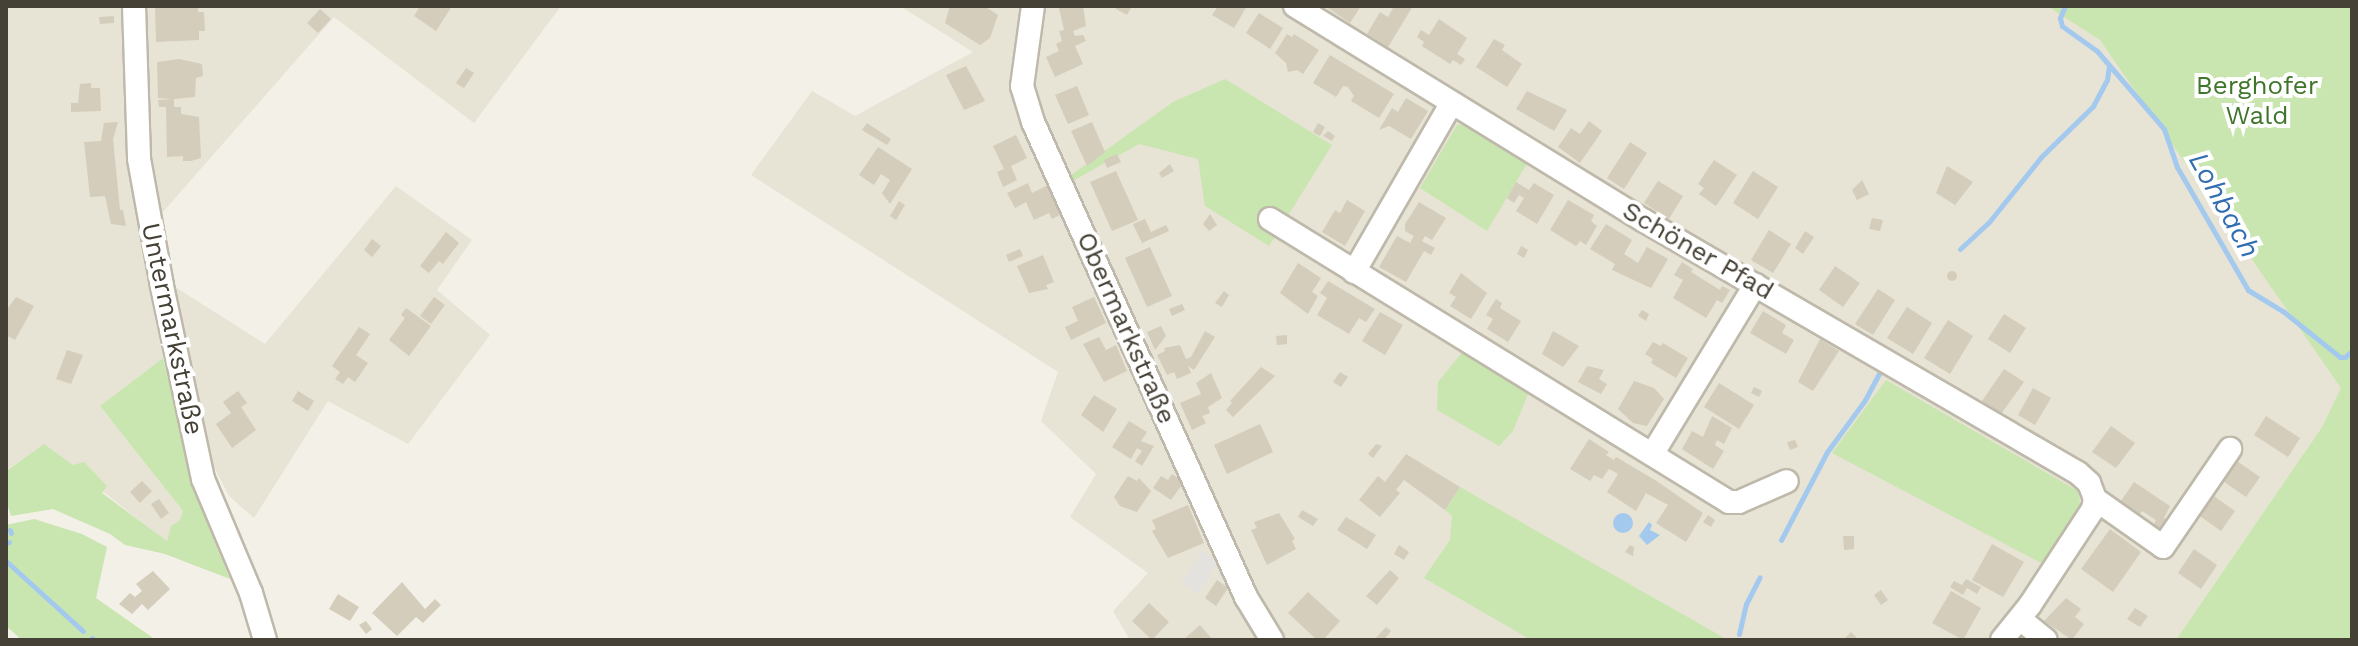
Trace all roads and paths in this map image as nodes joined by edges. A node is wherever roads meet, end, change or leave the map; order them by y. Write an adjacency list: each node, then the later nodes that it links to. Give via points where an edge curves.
1 (134, 6): 13 (street, Untermarkstraße, via 139,159 162,286 203,479)
2 (1033, 6): 14 (street, Obermarkstraße, via 1022,86 1033,122 1246,597)
3 (1295, 6): 4 (street, Schöner Pfad)
4 (1451, 104): 6 (street); 7 (street, Schöner Pfad)
5 (1270, 219): 6 (street)
6 (1354, 272): 9 (street)
7 (1755, 285): 9 (street); 11 (street, Schöner Pfad, via 2078,473)
8 (2230, 449): 11 (street, Schöner Pfad, via 2163,547)
9 (1653, 453): 10 (street, via 1729,502)
10 (1787, 481)
11 (2095, 499): 12 (street)
12 (2020, 619): 15 (street); 16 (street)
13 (265, 640)
14 (1272, 640)
15 (2002, 640)
16 (2046, 640)

